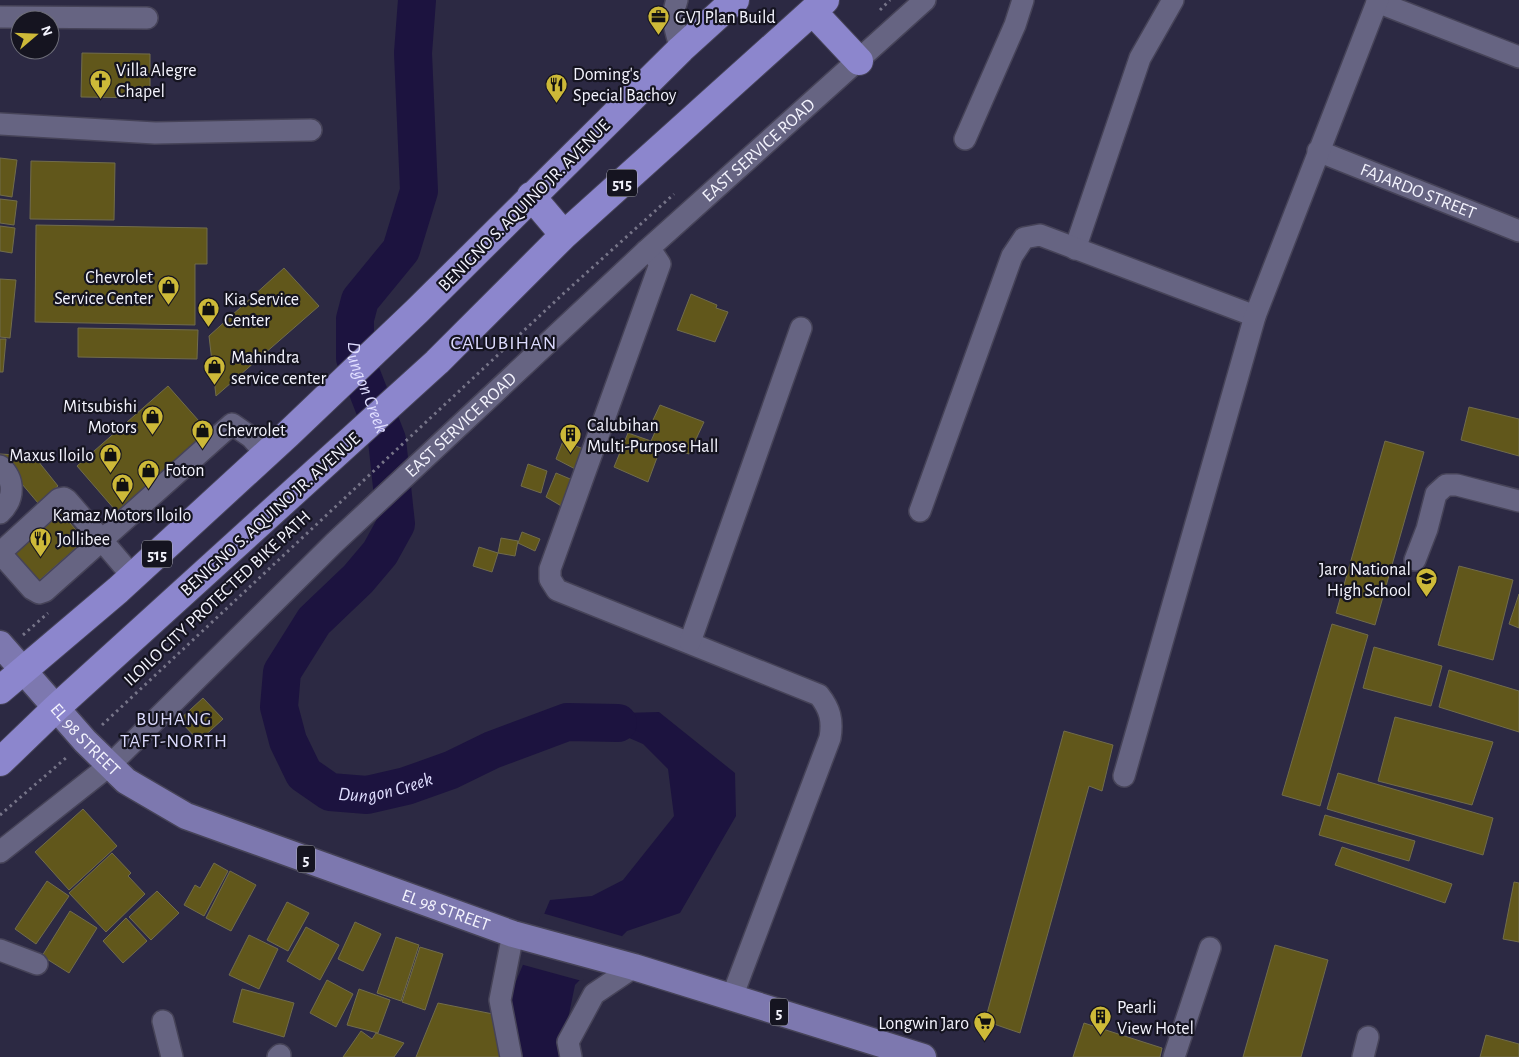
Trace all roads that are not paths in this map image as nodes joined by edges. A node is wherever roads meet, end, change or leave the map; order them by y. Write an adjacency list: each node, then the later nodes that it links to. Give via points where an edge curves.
1 (677, 0): 10 (street, via 673,19)
2 (735, 0): 10 (highway, BENIGNO S. AQUINO JR. AVENUE / 515)
3 (925, 0): 12 (street, EAST SERVICE ROAD)
4 (1023, 0): 15 (street, via 1015,26)
5 (1173, 0): 20 (street, via 1140,58)
6 (1378, 1): 11 (street); 16 (street)
7 (819, 6): 12 (highway); 19 (highway, BENIGNO S. AQUINO JR. AVENUE / 515)
8 (0, 17): 9 (street)
9 (147, 18)
10 (681, 49): 17 (highway, BENIGNO S. AQUINO JR. AVENUE / 515)
11 (1519, 57)
12 (859, 61): 21 (street, EAST SERVICE ROAD)
13 (0, 124): 14 (street, via 156,133)
14 (311, 130)
15 (965, 139)
16 (1318, 151): 18 (street, FAJARDO STREET); 22 (street)
17 (531, 196): 19 (highway); 24 (highway, BENIGNO S. AQUINO JR. AVENUE / 515, via 417,311)
18 (1519, 230)
19 (564, 235): 38 (highway, BENIGNO S. AQUINO JR. AVENUE / 515, via 437,362)
20 (1075, 248): 22 (street); 27 (street, via 1040,235 1024,238 1012,256)
21 (646, 251): 34 (street, via 654,255 660,264 550,569 550,579 557,590); 40 (street, EAST SERVICE ROAD, via 334,544)
22 (1255, 316): 41 (street)
23 (800, 328): 34 (street)
24 (266, 454): 29 (street, via 251,437 232,424); 32 (highway, BENIGNO S. AQUINO JR. AVENUE / 515)
25 (0, 466): 28 (street, via 12,485 9,501)
26 (1519, 501): 30 (street, via 1446,485 1436,494)
27 (920, 512)
28 (0, 513)
29 (101, 539): 32 (street); 33 (street, via 45,591 39,594); 33 (street, via 67,500 59,499 0,553)
30 (1415, 560)
31 (0, 570): 33 (street, via 23,596)
32 (133, 577): 36 (highway, BENIGNO S. AQUINO JR. AVENUE / 515)
33 (32, 589)
34 (690, 642): 48 (street, via 819,695 828,707 832,722 830,738)
35 (0, 644): 36 (main road, EL 98 STREET)
36 (22, 670): 37 (highway, BENIGNO S. AQUINO JR. AVENUE); 38 (main road, EL 98 STREET / 5)
37 (0, 690)
38 (56, 708): 39 (highway, BENIGNO S. AQUINO JR. AVENUE); 40 (main road, EL 98 STREET / 5)
39 (0, 762)
40 (110, 765): 42 (street, EAST SERVICE ROAD); 43 (main road, EL 98 STREET / 5, via 126,781 186,816)
41 (1124, 776)
42 (0, 852)
43 (513, 934): 47 (main road, EL 98 STREET / 5); 51 (street, via 500,1000)
44 (1210, 948): 54 (street)
45 (0, 950): 46 (street)
46 (37, 964)
47 (634, 967): 48 (main road, EL 98 STREET / 5); 52 (street, via 594,994 568,1042)
48 (732, 997): 53 (main road, EL 98 STREET / 5)
49 (163, 1021): 50 (street)
50 (172, 1057)
51 (511, 1057)
52 (571, 1057)
53 (923, 1057)
54 (1174, 1057)

